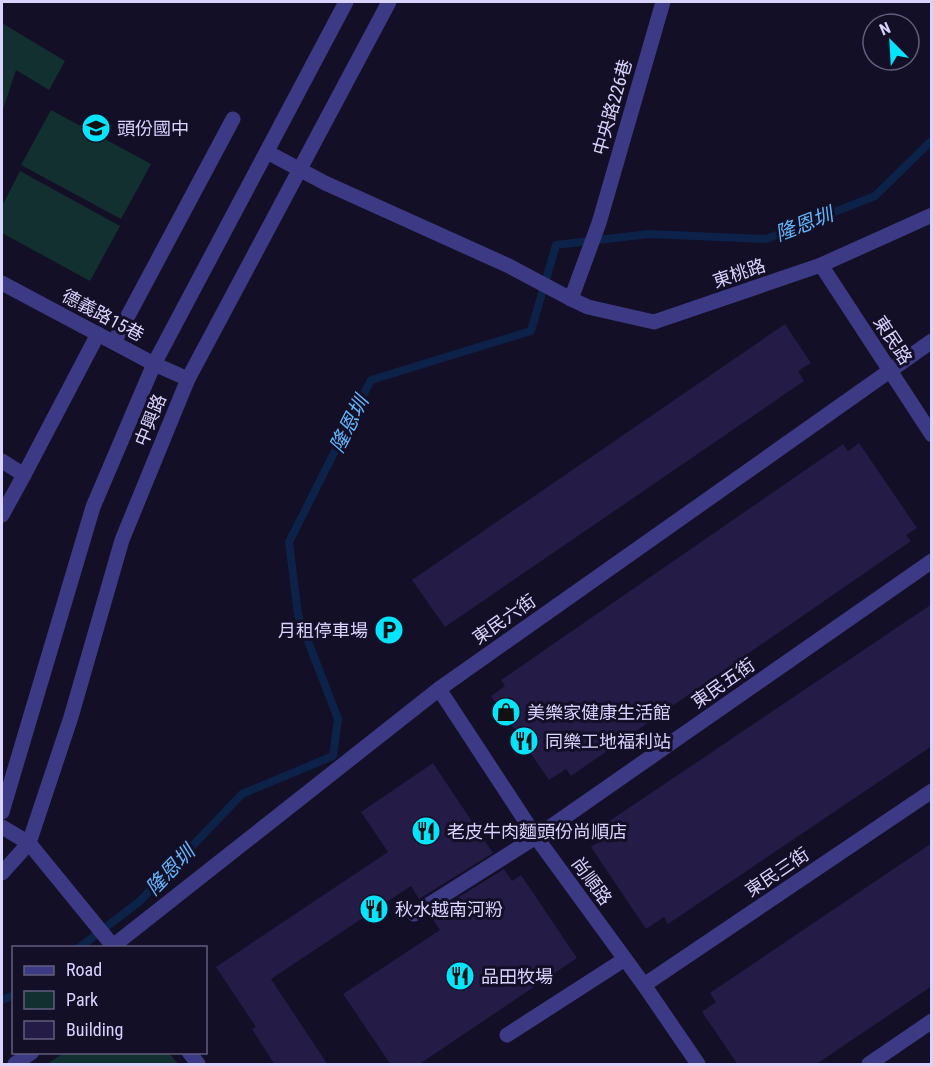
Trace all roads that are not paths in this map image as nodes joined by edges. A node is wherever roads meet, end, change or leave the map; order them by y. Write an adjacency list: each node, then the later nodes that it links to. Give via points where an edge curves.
1 (346, 2): 5 (street, 中興路)
2 (389, 2): 6 (street, 中興路)
3 (663, 2): 10 (street, 中央路226巷, via 599,223)
4 (232, 119): 13 (street)
5 (267, 152): 6 (street); 14 (street, 中興路)
6 (301, 170): 10 (street, 東桃路, via 509,266); 16 (street, 中興路)
7 (932, 215): 8 (street, 東桃路)
8 (822, 265): 10 (street, 東桃路, via 654,322); 15 (street, 東民路)
9 (2, 283): 11 (street, 德義路15巷)
10 (570, 299)
11 (98, 334): 13 (street, 德義路15巷); 19 (street)
12 (932, 341): 15 (street, 東民六街)
13 (114, 342): 14 (street, 德義路15巷)
14 (154, 364): 16 (street, 德義路15巷); 24 (street, 中興路, via 93,507)
15 (889, 370): 17 (street, 東民路); 22 (street, 東民六街)
16 (188, 379): 27 (street, 中興路, via 122,540 71,717)
17 (932, 435)
18 (2, 461): 19 (street)
19 (24, 475): 20 (street)
20 (2, 515)
21 (932, 561): 26 (street, 東民五街)
22 (439, 689): 26 (street, 尚順路); 30 (street, 東民六街)
23 (932, 791): 32 (street, 東民三街)
24 (2, 812)
25 (2, 827): 27 (street)
26 (536, 837): 29 (street, 東民五街); 31 (street, 尚順路)
27 (29, 843): 28 (street, 中興路); 30 (street)
28 (2, 873)
29 (414, 914)
30 (112, 944)
31 (625, 959): 32 (street, 尚順路); 34 (street)
32 (644, 985): 37 (street, 尚順路)
33 (932, 1021): 38 (street)
34 (507, 1035)
35 (31, 1054): 36 (street)
36 (15, 1065)
37 (698, 1065)
38 (869, 1065)

